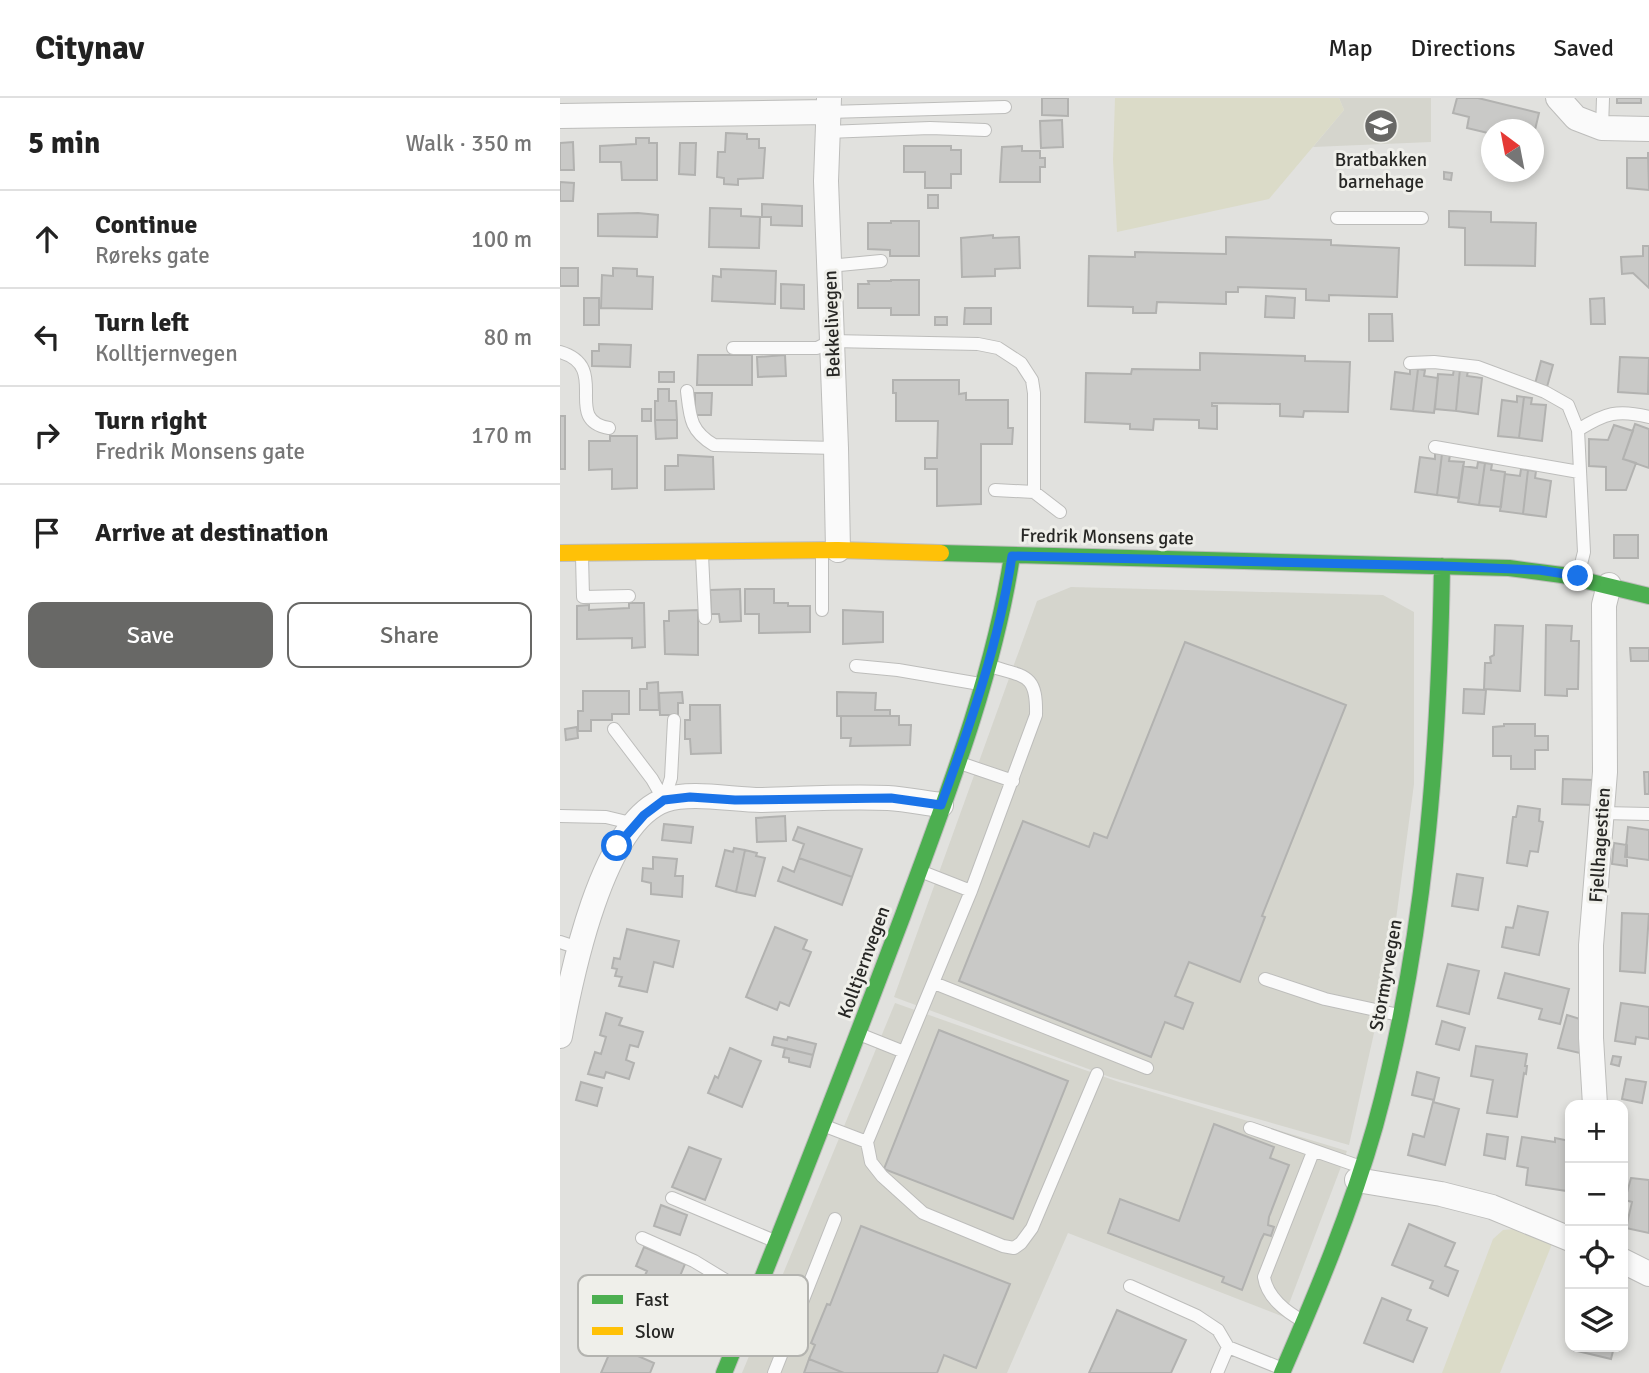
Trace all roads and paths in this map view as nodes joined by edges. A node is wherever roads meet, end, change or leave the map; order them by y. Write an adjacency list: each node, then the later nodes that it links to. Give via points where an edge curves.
1 (1558, 98): 6 (street, via 1576,118)
2 (1602, 98): 6 (lane)
3 (1005, 107): 4 (lane)
4 (828, 114): 5 (street); 8 (lane, via 930,128); 12 (street, Bekkelivegen)
5 (560, 116)
6 (1602, 128): 7 (street)
7 (1649, 129)
8 (985, 130)
9 (1337, 218): 10 (lane)
10 (1422, 218)
11 (881, 261): 12 (lane)
12 (829, 266): 13 (street, Bekkelivegen)
13 (831, 341): 14 (lane, via 817,348); 22 (street, Bekkelivegen); 25 (lane, via 978,344 1011,355 1032,380)
14 (733, 348)
15 (560, 352): 19 (lane, via 580,364 588,417 595,425)
16 (1410, 363): 20 (lane, via 1478,367 1545,391 1568,405)
17 (687, 391): 22 (lane, via 691,423 700,437 714,445)
18 (1649, 418): 20 (lane, via 1632,413 1602,415)
19 (609, 428)
20 (1578, 430): 23 (lane)
21 (1436, 447): 23 (lane)
22 (836, 448): 27 (street, Bekkelivegen)
23 (1579, 472): 33 (lane, via 1584,552)
24 (995, 490): 25 (lane)
25 (1034, 492): 26 (lane)
26 (1060, 512)
27 (830, 550): 28 (street, Fredrik Monsens gate); 31 (street, Fredrik Monsens gate); 37 (lane)
28 (702, 551): 29 (street, Fredrik Monsens gate); 38 (lane)
29 (583, 552): 30 (street, Fredrik Monsens gate); 35 (lane, via 583,597)
30 (560, 553)
31 (1012, 556): 32 (street, Fredrik Monsens gate); 40 (street, Kolltjernvegen)
32 (1442, 566): 33 (street, Fredrik Monsens gate); 57 (street, Stormyrvegen, via 1434,783)
33 (1578, 576): 34 (street, Fredrik Monsens gate)
34 (1609, 585): 36 (street, Fredrik Monsens gate); 48 (street, Fjellhagestien, via 1604,605)
35 (629, 596)
36 (1649, 596)
37 (822, 610)
38 (705, 618)
39 (856, 666): 41 (lane)
40 (989, 666): 41 (street, Kolltjernvegen); 45 (lane, via 1021,676 1033,684 1037,696 1036,715)
41 (984, 684): 44 (street, Kolltjernvegen)
42 (674, 720): 46 (lane, via 671,778)
43 (614, 729): 46 (lane)
44 (957, 762): 45 (lane); 47 (street, Kolltjernvegen)
45 (1013, 781): 53 (lane)
46 (664, 800): 47 (street, via 850,797); 51 (street)
47 (941, 805): 52 (street, Kolltjernvegen)
48 (1602, 813): 49 (lane); 63 (street, Fjellhagestien, via 1591,945)
49 (1649, 814)
50 (560, 816): 51 (lane, via 606,817)
51 (636, 824): 54 (street, via 617,846)
52 (919, 871): 53 (lane); 58 (street, Kolltjernvegen)
53 (971, 891): 56 (lane)
54 (570, 945): 59 (street)
55 (1265, 979): 57 (lane, via 1325,999)
56 (934, 982): 60 (lane); 61 (lane)
57 (1400, 1015): 68 (street, Stormyrvegen, via 1384,1091)
58 (859, 1034): 60 (lane); 64 (street, Kolltjernvegen)
59 (560, 1036)
60 (904, 1052): 66 (lane)
61 (1147, 1068)
62 (1097, 1074): 66 (lane, via 1032,1228 1014,1248 923,1213 882,1176 871,1162)
63 (1595, 1100)
64 (824, 1126): 66 (lane); 73 (street, Kolltjernvegen)
65 (1250, 1128): 67 (lane)
66 (867, 1142)
67 (1313, 1152): 68 (lane); 80 (lane, via 1264,1277 1269,1293)
68 (1359, 1173): 71 (street, via 1492,1207); 80 (street, Stormyrvegen)
69 (672, 1198): 73 (lane)
70 (835, 1219): 78 (lane)
71 (1565, 1237)
72 (642, 1238): 76 (lane)
73 (777, 1242): 77 (street, Kolltjernvegen)
74 (1628, 1264): 75 (street)
75 (1649, 1274)
76 (717, 1275)
77 (764, 1275)
78 (808, 1286)
79 (1130, 1286): 81 (lane, via 1197,1316 1218,1330)
80 (1303, 1322): 84 (street, Stormyrvegen)
81 (1228, 1347): 84 (lane); 87 (lane)
82 (730, 1356): 85 (street, Kolltjernvegen)
83 (781, 1356): 86 (lane)
84 (1282, 1371)
85 (723, 1373)
86 (774, 1373)
87 (1217, 1373)

